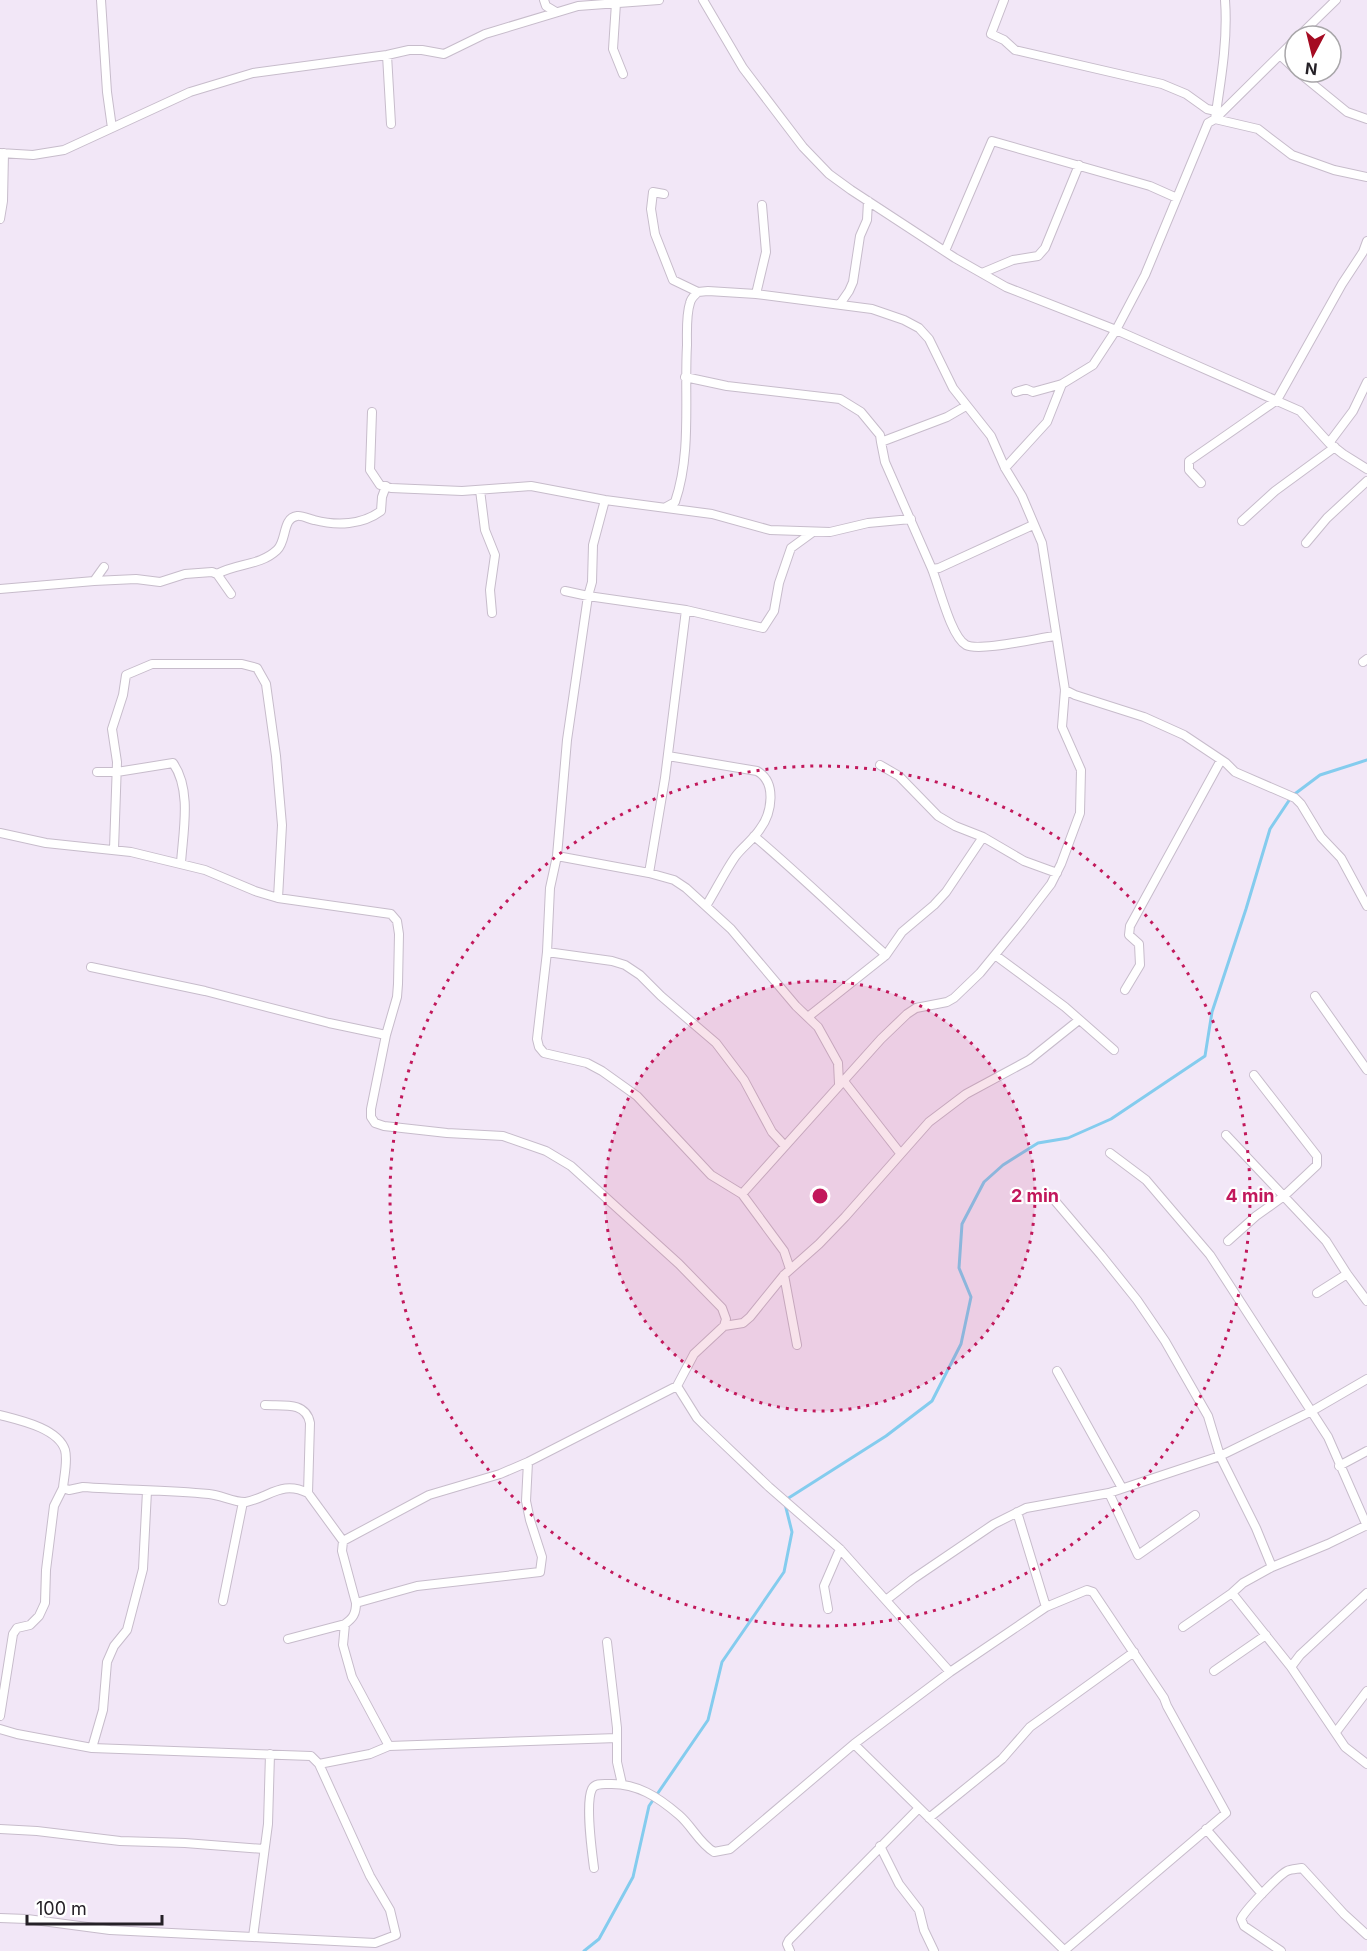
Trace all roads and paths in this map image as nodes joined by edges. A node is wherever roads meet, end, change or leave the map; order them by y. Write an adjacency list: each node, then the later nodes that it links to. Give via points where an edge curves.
1 (101, 0): 20 (street)
2 (544, 0): 9 (street)
3 (659, 0): 8 (street)
4 (1004, 0): 17 (street, via 991,34 1015,50 1162,84 1186,94)
5 (1225, 0): 17 (street, via 1225,51)
6 (1336, 0): 10 (street)
7 (707, 2): 26 (street, via 743,68 803,147 830,174)
8 (616, 3): 9 (street); 15 (street, via 613,49)
9 (556, 12): 12 (street, via 484,34 444,54 409,50)
10 (1311, 24)
11 (1283, 52): 13 (street)
12 (387, 55): 19 (street); 20 (street, via 253,73 190,92)
13 (1280, 55): 14 (street); 17 (street)
14 (1283, 58)
15 (623, 74)
16 (1312, 84): 18 (street, via 1347,112)
17 (1216, 115): 23 (street, via 1258,129 1292,155); 25 (street, via 1208,123)
18 (1367, 119)
19 (391, 124)
20 (112, 128): 21 (street, via 48,154)
21 (2, 153): 29 (street)
22 (1079, 165): 25 (street); 32 (street, via 992,141); 33 (street, via 1045,248 1038,256 1013,260)
23 (1367, 177)
24 (664, 194): 35 (street, via 652,192 651,208 660,250 673,280)
25 (1177, 198): 39 (street)
26 (868, 201): 28 (street); 30 (street)
27 (762, 204): 36 (street, via 766,252)
28 (882, 209): 30 (street); 32 (street)
29 (0, 219)
30 (867, 220): 34 (street)
31 (1367, 241): 44 (street)
32 (945, 251): 33 (street)
33 (982, 273): 39 (street, via 1006,287)
34 (849, 291): 37 (street); 38 (street)
35 (698, 292): 36 (street); 40 (street, via 689,304)
36 (756, 294): 37 (street)
37 (840, 304): 38 (street)
38 (850, 306): 45 (street, via 872,309 919,328)
39 (1116, 330): 42 (street, via 1093,365); 44 (street)
40 (685, 377): 47 (street, via 727,386 840,399 861,412 880,435); 56 (street, via 684,458)
41 (1367, 382): 48 (street)
42 (1062, 384): 43 (street); 49 (street, via 1047,422)
43 (1016, 392)
44 (1277, 400): 48 (street, via 1308,417); 52 (street, via 1189,461 1189,470)
45 (966, 406): 47 (street); 49 (street, via 991,436)
46 (372, 412): 53 (street, via 370,470 380,485)
47 (881, 442): 59 (street, via 885,462)
48 (1332, 445): 50 (street); 60 (street)
49 (1005, 468): 61 (street)
50 (1367, 469)
51 (1367, 481): 63 (street)
52 (1201, 483)
53 (386, 486): 54 (street); 66 (street, via 381,511 366,520 334,524 292,517 286,523 284,540 278,549 262,561)
54 (480, 490): 55 (street, via 531,486); 73 (street, via 485,530 495,555 490,590)
55 (605, 500): 57 (street); 71 (street, via 593,545)
56 (675, 502): 57 (street); 58 (street)
57 (666, 507): 58 (street)
58 (686, 510): 62 (street, via 770,530)
59 (911, 519): 62 (street); 65 (street)
60 (1242, 520)
61 (1033, 525): 65 (street); 74 (street, via 1042,543)
62 (813, 532): 72 (street, via 791,548 774,611 763,628)
63 (1306, 543)
64 (104, 567): 67 (street)
65 (933, 569): 74 (street, via 957,637 968,646 983,648)
66 (218, 574): 67 (street, via 197,572 160,582); 70 (street)
67 (94, 581): 68 (street)
68 (0, 589)
69 (565, 591): 71 (street)
70 (231, 594)
71 (588, 596): 72 (street); 85 (street, via 567,740)
72 (686, 610): 76 (street)
73 (492, 613)
74 (1055, 636): 75 (street)
75 (1065, 690): 77 (street, via 1144,717 1184,735); 88 (street, via 1062,727 1081,770 1080,813)
76 (668, 756): 82 (street, via 764,775 770,793 768,812); 87 (street)
77 (1221, 760): 91 (street, via 1235,772 1301,804 1321,837 1341,858); 96 (street, via 1130,926 1129,935 1139,944 1140,965)
78 (880, 765): 83 (street, via 899,776 938,816)
79 (97, 772): 80 (street)
80 (117, 772): 84 (street); 86 (street, via 173,763 181,773 185,809); 89 (street, via 112,729 126,675 152,664 242,664 257,668 266,684 278,779 282,825)
81 (0, 833): 84 (street, via 46,843)
82 (754, 836): 90 (street, via 733,860); 93 (street)
83 (983, 837): 88 (street, via 1024,861); 93 (street, via 946,892 902,932)
84 (114, 849): 86 (street)
85 (557, 856): 87 (street); 92 (street, via 549,888)
86 (181, 863): 89 (street)
87 (649, 873): 90 (street, via 674,880)
88 (1057, 873): 94 (street)
89 (278, 898): 100 (street, via 377,910 391,914 397,921 397,997)
90 (706, 906): 98 (street)
91 (1367, 906)
92 (547, 952): 108 (street, via 612,961 640,975 716,1043 744,1080 772,1132); 111 (street, via 539,1047 544,1053 587,1064 619,1082 711,1175)
93 (886, 955): 98 (street)
94 (995, 955): 99 (street); 103 (street, via 954,998 907,1014)
95 (91, 968): 100 (street)
96 (1125, 990)
97 (1315, 996): 104 (street)
98 (808, 1017): 102 (street)
99 (1078, 1020): 101 (street); 109 (street, via 1029,1060 966,1094 929,1122)
100 (386, 1035): 120 (street, via 371,1109 375,1123 503,1136 546,1151 572,1166 722,1308)
101 (1114, 1050)
102 (838, 1063): 103 (street); 106 (street)
103 (854, 1069): 106 (street)
104 (1367, 1070)
105 (1254, 1075): 113 (street, via 1317,1156 1317,1165)
106 (841, 1082): 108 (street); 109 (street)
107 (1226, 1135): 113 (street)
108 (785, 1146): 111 (street)
109 (900, 1153): 115 (street, via 845,1218)
110 (1110, 1153): 126 (street, via 1146,1180 1210,1255)
111 (742, 1194): 115 (street, via 784,1251)
112 (1050, 1195): 129 (street, via 1137,1300 1165,1341 1208,1416)
113 (1284, 1196): 114 (street); 116 (street, via 1326,1241)
114 (1228, 1241)
115 (790, 1269): 117 (street)
116 (1347, 1274): 118 (street); 119 (street)
117 (784, 1275): 120 (street, via 743,1323); 121 (street)
118 (1317, 1293)
119 (1367, 1301)
120 (724, 1326): 124 (street, via 694,1354)
121 (797, 1345)
122 (1057, 1371): 133 (street)
123 (1367, 1379): 126 (street)
124 (676, 1386): 130 (street); 142 (street, via 706,1427)
125 (265, 1405): 135 (street, via 297,1407 308,1415)
126 (1312, 1411): 129 (street); 131 (street)
127 (0, 1415): 132 (street, via 30,1424 60,1442 66,1458)
128 (1367, 1451): 131 (street)
129 (1220, 1455): 133 (street); 143 (street)
130 (528, 1462): 141 (street, via 429,1495); 148 (street, via 526,1501 542,1557 540,1572 417,1586)
131 (1339, 1466): 140 (street)
132 (63, 1488): 134 (street); 161 (street, via 54,1506 45,1603 30,1625 17,1628 13,1634)
133 (1122, 1488): 136 (street)
134 (147, 1491): 137 (street, via 209,1494); 167 (street, via 143,1569 127,1630 107,1662 103,1710)
135 (308, 1493): 137 (street, via 290,1487); 141 (street)
136 (1109, 1493): 138 (street); 139 (street, via 1138,1555)
137 (243, 1502): 146 (street)
138 (1017, 1512): 147 (street); 149 (street)
139 (1195, 1515)
140 (1367, 1526): 143 (street)
141 (343, 1541): 148 (street, via 342,1551)
142 (840, 1549): 147 (street); 150 (street, via 824,1586)
143 (1272, 1567): 144 (street, via 1243,1582)
144 (1232, 1593): 152 (street); 153 (street)
145 (1367, 1593): 157 (street)
146 (223, 1600)
147 (886, 1600): 159 (street)
148 (356, 1604): 151 (street, via 356,1612)
149 (1046, 1607): 156 (street, via 1081,1591 1093,1592); 159 (street)
150 (828, 1609)
151 (345, 1624): 154 (street); 166 (street, via 343,1644 352,1677)
152 (1183, 1627)
153 (1266, 1635): 157 (street); 158 (street)
154 (288, 1639)
155 (607, 1642): 164 (street)
156 (1134, 1652): 175 (street, via 1030,1727 1002,1759); 177 (street, via 1227,1813)
157 (1292, 1667): 163 (street)
158 (1215, 1671)
159 (950, 1672): 165 (street)
160 (1367, 1691): 163 (street)
161 (0, 1716)
162 (0, 1729): 167 (street)
163 (1336, 1732): 171 (street, via 1345,1747)
164 (617, 1738): 166 (street); 169 (street)
165 (854, 1743): 173 (street, via 730,1849 721,1852 707,1848 678,1814 648,1793); 174 (street)
166 (389, 1746): 170 (street, via 370,1754)
167 (92, 1748): 168 (street)
168 (270, 1754): 170 (street, via 311,1756); 179 (street)
169 (617, 1762): 172 (street); 173 (street)
170 (319, 1764): 184 (street, via 370,1876 390,1910 396,1935 375,1943)
171 (1367, 1764)
172 (611, 1784): 173 (street); 180 (street, via 592,1788 590,1829)
173 (622, 1784)
174 (919, 1808): 175 (street); 178 (street)
175 (929, 1818): 187 (street)
176 (0, 1828): 179 (street, via 120,1841)
177 (1206, 1829): 181 (street); 187 (street)
178 (880, 1846): 185 (street, via 789,1941); 186 (street, via 899,1884 919,1910)
179 (264, 1849): 184 (street)
180 (594, 1868)
181 (1262, 1894): 183 (street, via 1287,1871 1302,1868); 188 (street, via 1243,1914 1242,1922)
182 (0, 1918): 184 (street, via 110,1930)
183 (1367, 1935)
184 (253, 1936)
185 (790, 1951)
186 (934, 1951)
187 (1065, 1951)
188 (1281, 1951)

